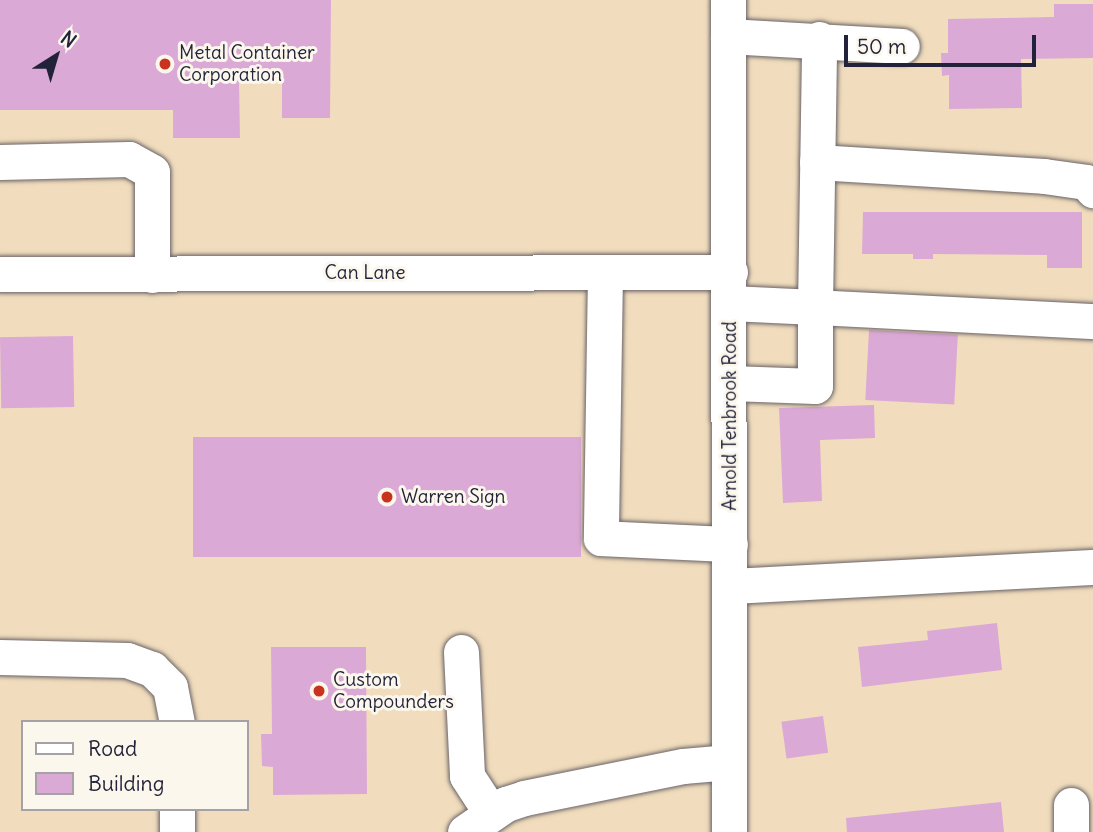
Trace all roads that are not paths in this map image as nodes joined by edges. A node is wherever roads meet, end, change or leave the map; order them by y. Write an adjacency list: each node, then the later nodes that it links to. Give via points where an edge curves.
1 (728, 0): 2 (street, Arnold Tenbrook Road)
2 (728, 36): 3 (street); 11 (street, Arnold Tenbrook Road)
3 (819, 39): 4 (street); 6 (street)
4 (902, 46)
5 (0, 162): 10 (street, via 129,159 152,172)
6 (817, 162): 7 (street, via 1044,176 1086,182); 12 (street)
7 (1093, 191)
8 (606, 272): 10 (street, Can Lane); 11 (street, Can Lane); 15 (street, via 601,538)
9 (0, 274): 10 (street, Can Lane)
10 (152, 275)
11 (730, 287): 12 (street, Can Lane); 14 (street, Arnold Tenbrook Road)
12 (815, 307): 13 (street, Can Lane); 14 (street, via 815,386)
13 (1093, 321)
14 (730, 383): 15 (street, Arnold Tenbrook Road)
15 (730, 544): 17 (street, Arnold Tenbrook Road)
16 (1093, 567): 17 (street)
17 (730, 586): 21 (street, Arnold Tenbrook Road)
18 (461, 652): 23 (street, via 467,776)
19 (0, 657): 20 (street, via 127,660 152,669 170,687)
20 (177, 720)
21 (729, 762): 23 (street, via 543,793); 25 (street, Arnold Tenbrook Road)
22 (177, 811): 24 (street)
23 (478, 823)
24 (177, 832)
25 (729, 832)

